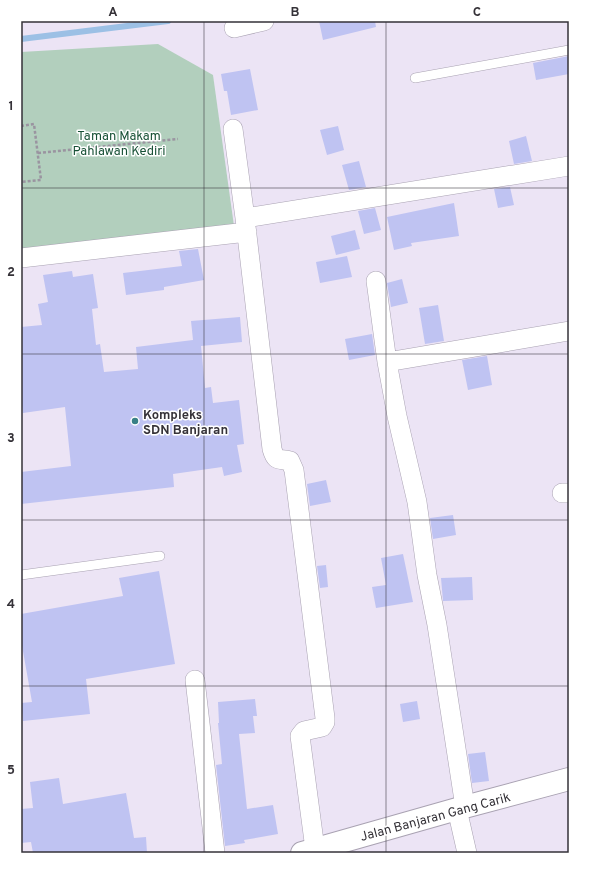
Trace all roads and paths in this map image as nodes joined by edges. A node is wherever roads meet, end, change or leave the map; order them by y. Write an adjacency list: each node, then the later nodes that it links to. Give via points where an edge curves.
1 (264, 21): 2 (street)
2 (234, 28)
3 (569, 50): 4 (lane)
4 (415, 78)
5 (21, 126): 8 (path, via 34,124)
6 (233, 128): 11 (street)
7 (178, 139): 8 (path)
8 (38, 153): 10 (path, via 41,180)
9 (569, 166): 11 (street, via 302,210)
10 (21, 182)
11 (246, 225): 12 (street); 21 (street, via 272,449 278,460 290,461 294,470 325,718 322,727 304,731 300,736)
12 (21, 258)
13 (376, 281): 15 (street)
14 (569, 331): 15 (street)
15 (387, 362): 20 (street, via 417,502 438,633)
16 (160, 556): 17 (lane)
17 (21, 575)
18 (195, 680): 22 (street)
19 (569, 779): 20 (street, Jalan Banjaran Gang Carik)
20 (461, 808): 21 (street, Jalan Banjaran Gang Carik); 23 (street)
21 (308, 851)
22 (215, 853)
23 (466, 853)

